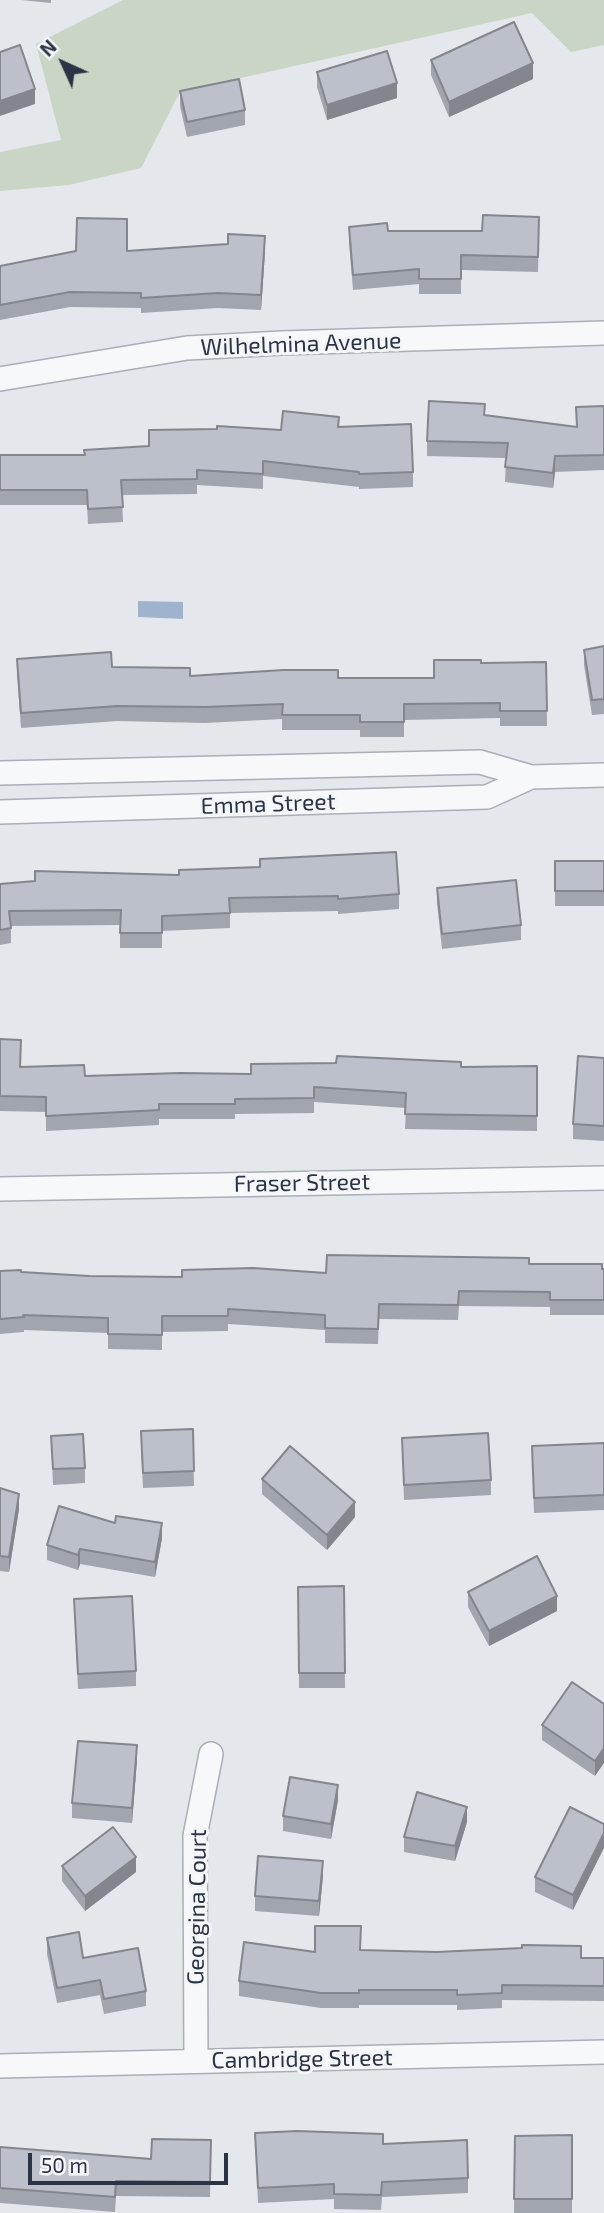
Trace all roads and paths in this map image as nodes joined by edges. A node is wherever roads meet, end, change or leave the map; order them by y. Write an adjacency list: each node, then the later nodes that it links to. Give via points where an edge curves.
1 (604, 333): 2 (street, Wilhelmina Avenue, via 187,348)
2 (0, 379)
3 (0, 773): 5 (street, Emma Street, via 480,762)
4 (604, 775): 5 (street, Emma Street)
5 (531, 777): 6 (street, Emma Street, via 487,797)
6 (0, 812)
7 (604, 1178): 8 (street, Fraser Street)
8 (0, 1189)
9 (211, 1754): 11 (street, Georgina Court, via 195,1836)
10 (604, 2052): 11 (street, Cambridge Street)
11 (196, 2061): 12 (street, Cambridge Street)
12 (0, 2066)

